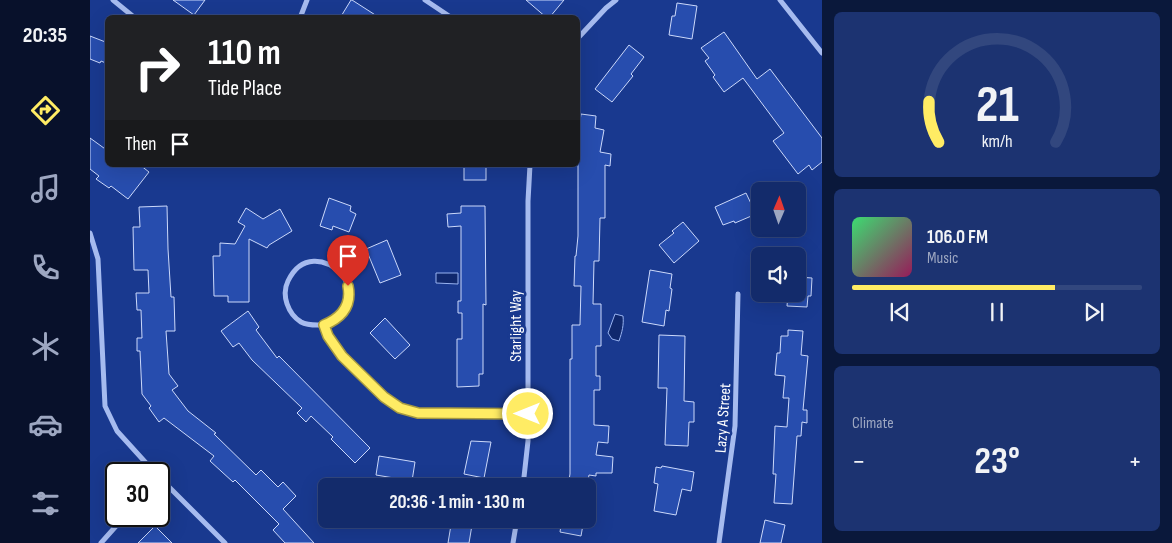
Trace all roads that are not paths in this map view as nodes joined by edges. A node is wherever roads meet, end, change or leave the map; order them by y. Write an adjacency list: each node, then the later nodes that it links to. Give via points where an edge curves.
1 (113, 0): 6 (street)
2 (307, 0): 7 (street)
3 (424, 0): 8 (street)
4 (616, 0): 9 (street)
5 (780, 0): 10 (street)
6 (131, 15)
7 (301, 15)
8 (447, 15)
9 (580, 36)
10 (822, 53)
11 (530, 167): 15 (street, Starlight Way)
12 (90, 233): 16 (street, via 98,259 105,406 117,431)
13 (738, 294): 24 (street, Lazy A Street, via 735,426)
14 (324, 325): 14 (street, via 342,314 350,293 344,276 336,268 326,263 310,262 292,274 286,284 285,295 292,314 300,321); 15 (street, via 342,356 400,408 424,414)
15 (528, 414): 17 (street, Starlight Way)
16 (145, 462)
17 (524, 478)
18 (170, 490): 22 (street)
19 (115, 527): 21 (street)
20 (515, 528): 23 (street)
21 (101, 543)
22 (225, 543)
23 (512, 543)
24 (719, 543)

